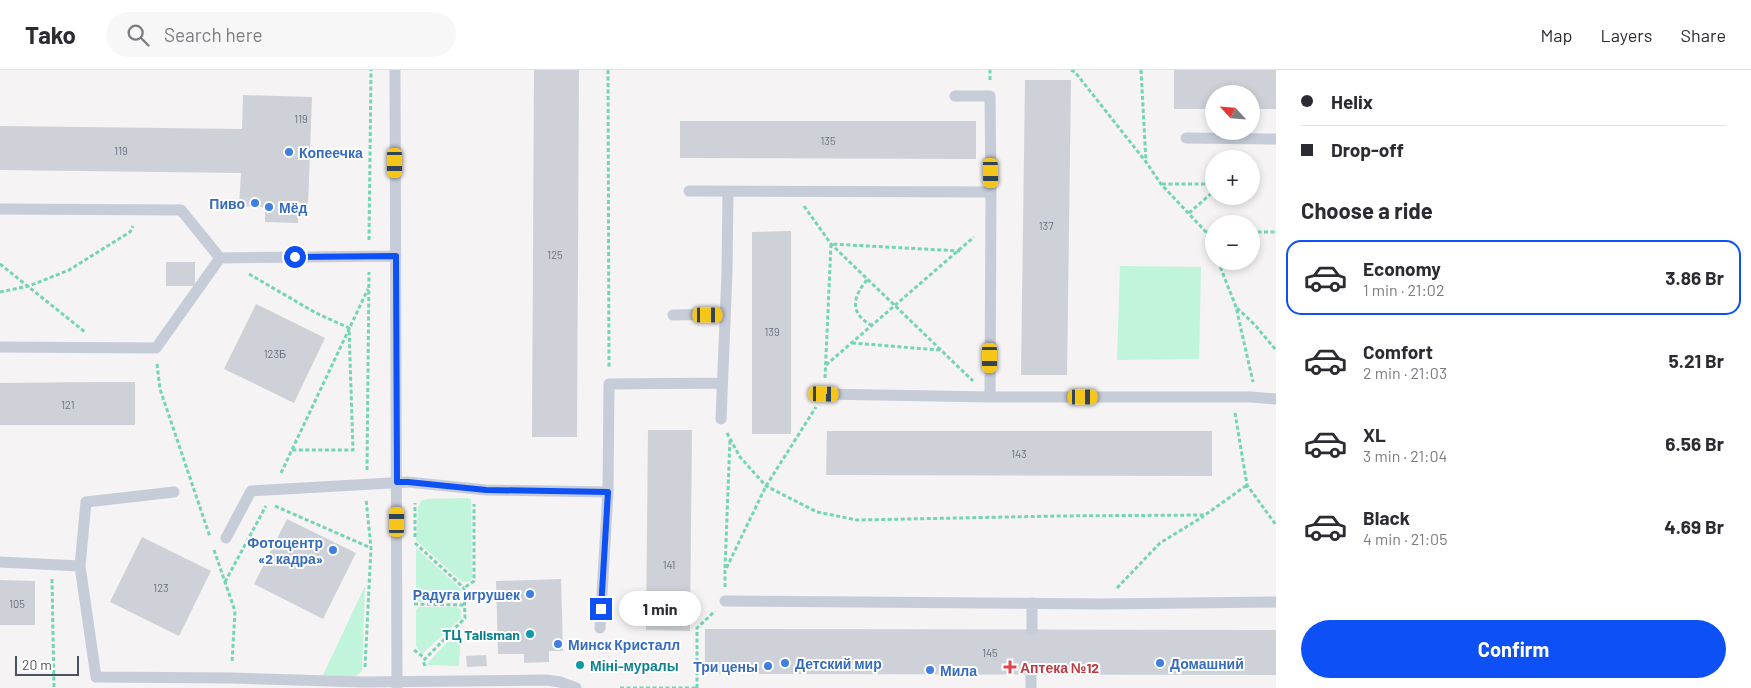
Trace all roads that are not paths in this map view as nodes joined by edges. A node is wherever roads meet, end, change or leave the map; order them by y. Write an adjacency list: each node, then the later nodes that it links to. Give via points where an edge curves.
1 (395, 70): 9 (lane)
2 (956, 96): 7 (lane, via 990,96)
3 (1186, 138): 4 (lane)
4 (1276, 138)
5 (689, 191): 6 (lane)
6 (728, 192): 7 (lane); 11 (lane)
7 (991, 192): 16 (lane)
8 (0, 209): 10 (lane, via 181,210)
9 (396, 256): 10 (lane); 19 (lane)
10 (220, 258): 13 (lane, via 156,348)
11 (725, 314): 12 (lane); 14 (lane)
12 (673, 315)
13 (0, 347)
14 (721, 383): 18 (lane); 21 (lane, via 609,384)
15 (824, 394): 16 (lane)
16 (990, 397): 17 (lane)
17 (1276, 399)
18 (720, 419)
19 (397, 482): 21 (lane, via 486,490); 22 (lane, via 251,491); 31 (lane)
20 (174, 492): 24 (lane, via 86,502)
21 (608, 492): 28 (lane)
22 (226, 538)
23 (0, 562): 24 (lane)
24 (80, 566): 31 (lane, via 96,677 231,678)
25 (725, 601): 27 (lane)
26 (1276, 602): 27 (lane)
27 (1032, 603): 29 (lane)
28 (600, 628)
29 (1032, 630)
30 (1031, 674): 33 (lane)
31 (397, 685): 32 (lane, via 546,680)
32 (576, 688)
33 (1031, 688)

